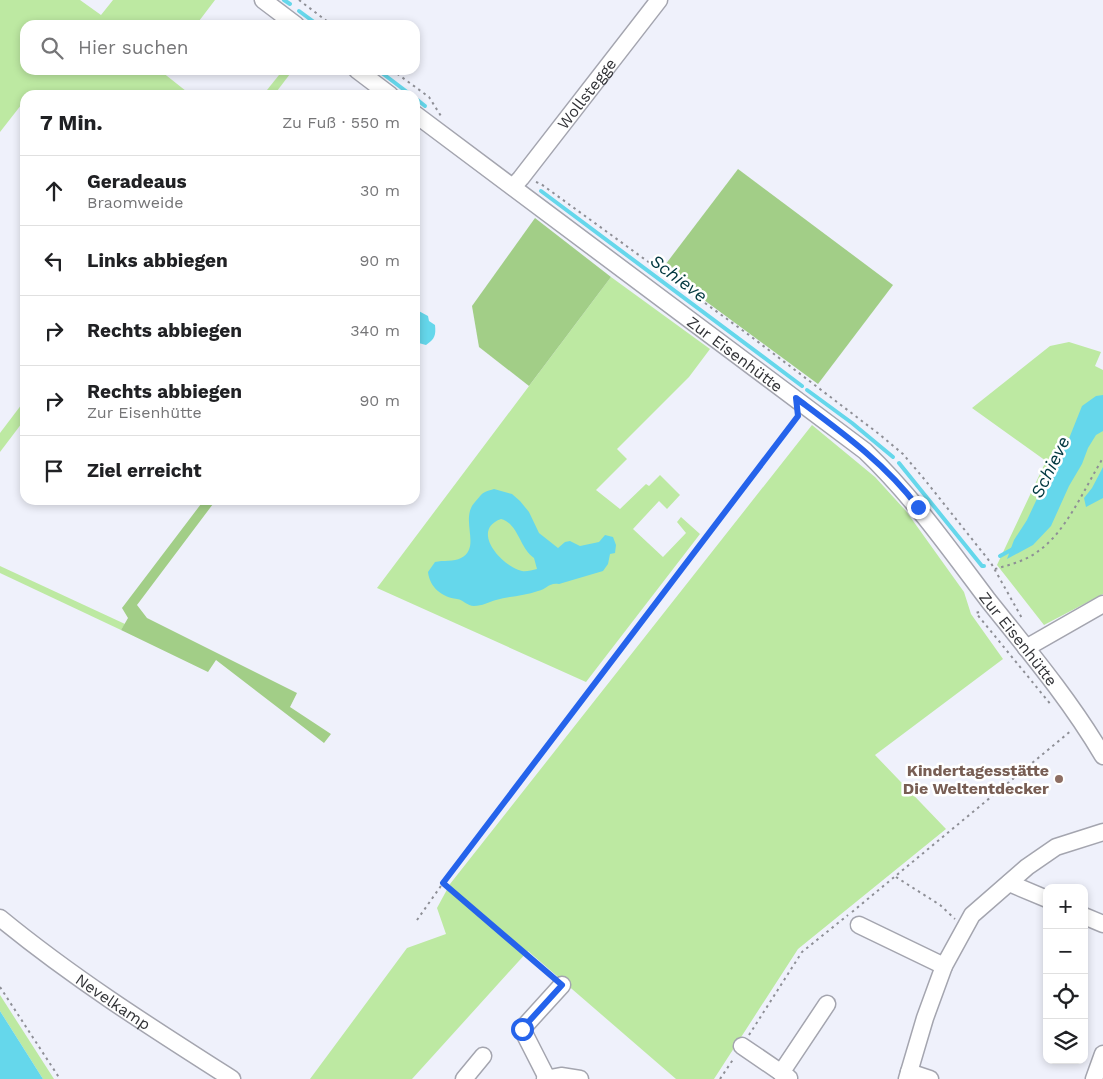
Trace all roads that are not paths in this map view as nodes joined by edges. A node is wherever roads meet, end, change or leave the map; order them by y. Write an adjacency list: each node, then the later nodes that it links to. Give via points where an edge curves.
1 (263, 0): 3 (street)
2 (659, 0): 7 (street, Wollstegge)
3 (289, 20)
4 (364, 75): 5 (street)
5 (383, 90)
6 (420, 117): 7 (street, Zur Eisenhütte)
7 (517, 182): 9 (street, Zur Eisenhütte, via 865,451 917,506)
8 (1103, 604): 9 (street)
9 (1026, 648): 10 (street, Zur Eisenhütte)
10 (1102, 750)
11 (1103, 832): 12 (street, via 1056,847)
12 (1009, 883): 13 (street); 18 (street, via 976,910)
13 (1043, 897)
14 (0, 918): 27 (street, Nevelkamp, via 116,1005)
15 (1088, 918): 16 (street)
16 (1103, 924)
17 (859, 925): 18 (street)
18 (944, 966): 25 (street)
19 (562, 985): 26 (street, via 522,1029)
20 (827, 1004): 24 (street)
21 (742, 1046): 24 (street)
22 (1103, 1054): 31 (street)
23 (483, 1056): 28 (street)
24 (786, 1076)
25 (908, 1076): 30 (street)
26 (546, 1078): 29 (street)
27 (232, 1079)
28 (464, 1079)
29 (580, 1079)
30 (930, 1079)
31 (1094, 1079)

